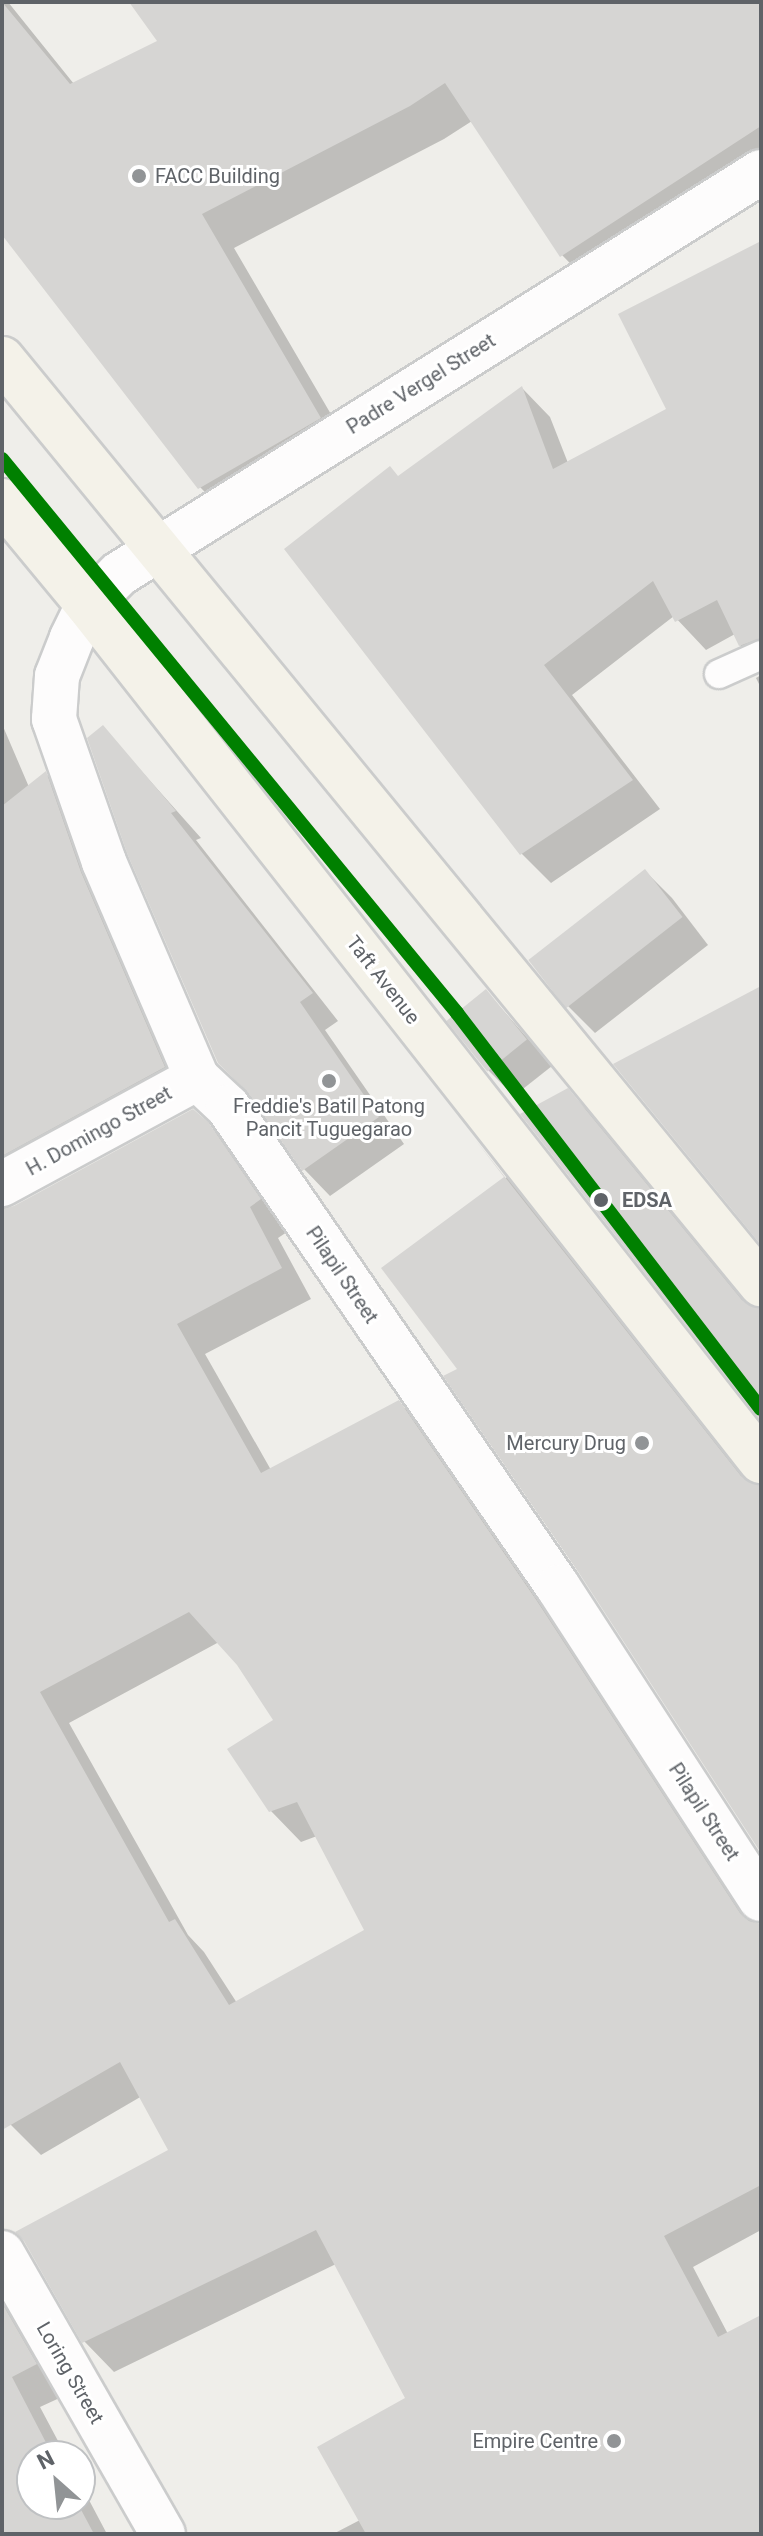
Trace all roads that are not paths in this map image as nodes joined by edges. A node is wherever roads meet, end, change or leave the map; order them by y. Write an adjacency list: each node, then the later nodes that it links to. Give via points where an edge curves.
1 (761, 172): 4 (street, Padre Vergel Street)
2 (2, 359): 4 (main road)
3 (2, 501): 5 (main road, Taft Avenue)
4 (157, 550): 5 (street, Padre Vergel Street, via 119,574); 10 (main road)
5 (88, 605): 8 (street, Pilapil Street, via 57,676 54,719 104,862); 11 (main road, Taft Avenue)
6 (761, 655): 7 (lane)
7 (719, 674)
8 (197, 1078): 9 (street, H. Domingo Street); 12 (street, Pilapil Street, via 228,1107 558,1587)
9 (2, 1184)
10 (761, 1284)
11 (761, 1461)
12 (761, 1899)
13 (2, 2253): 14 (street, Loring Street)
14 (163, 2534)

